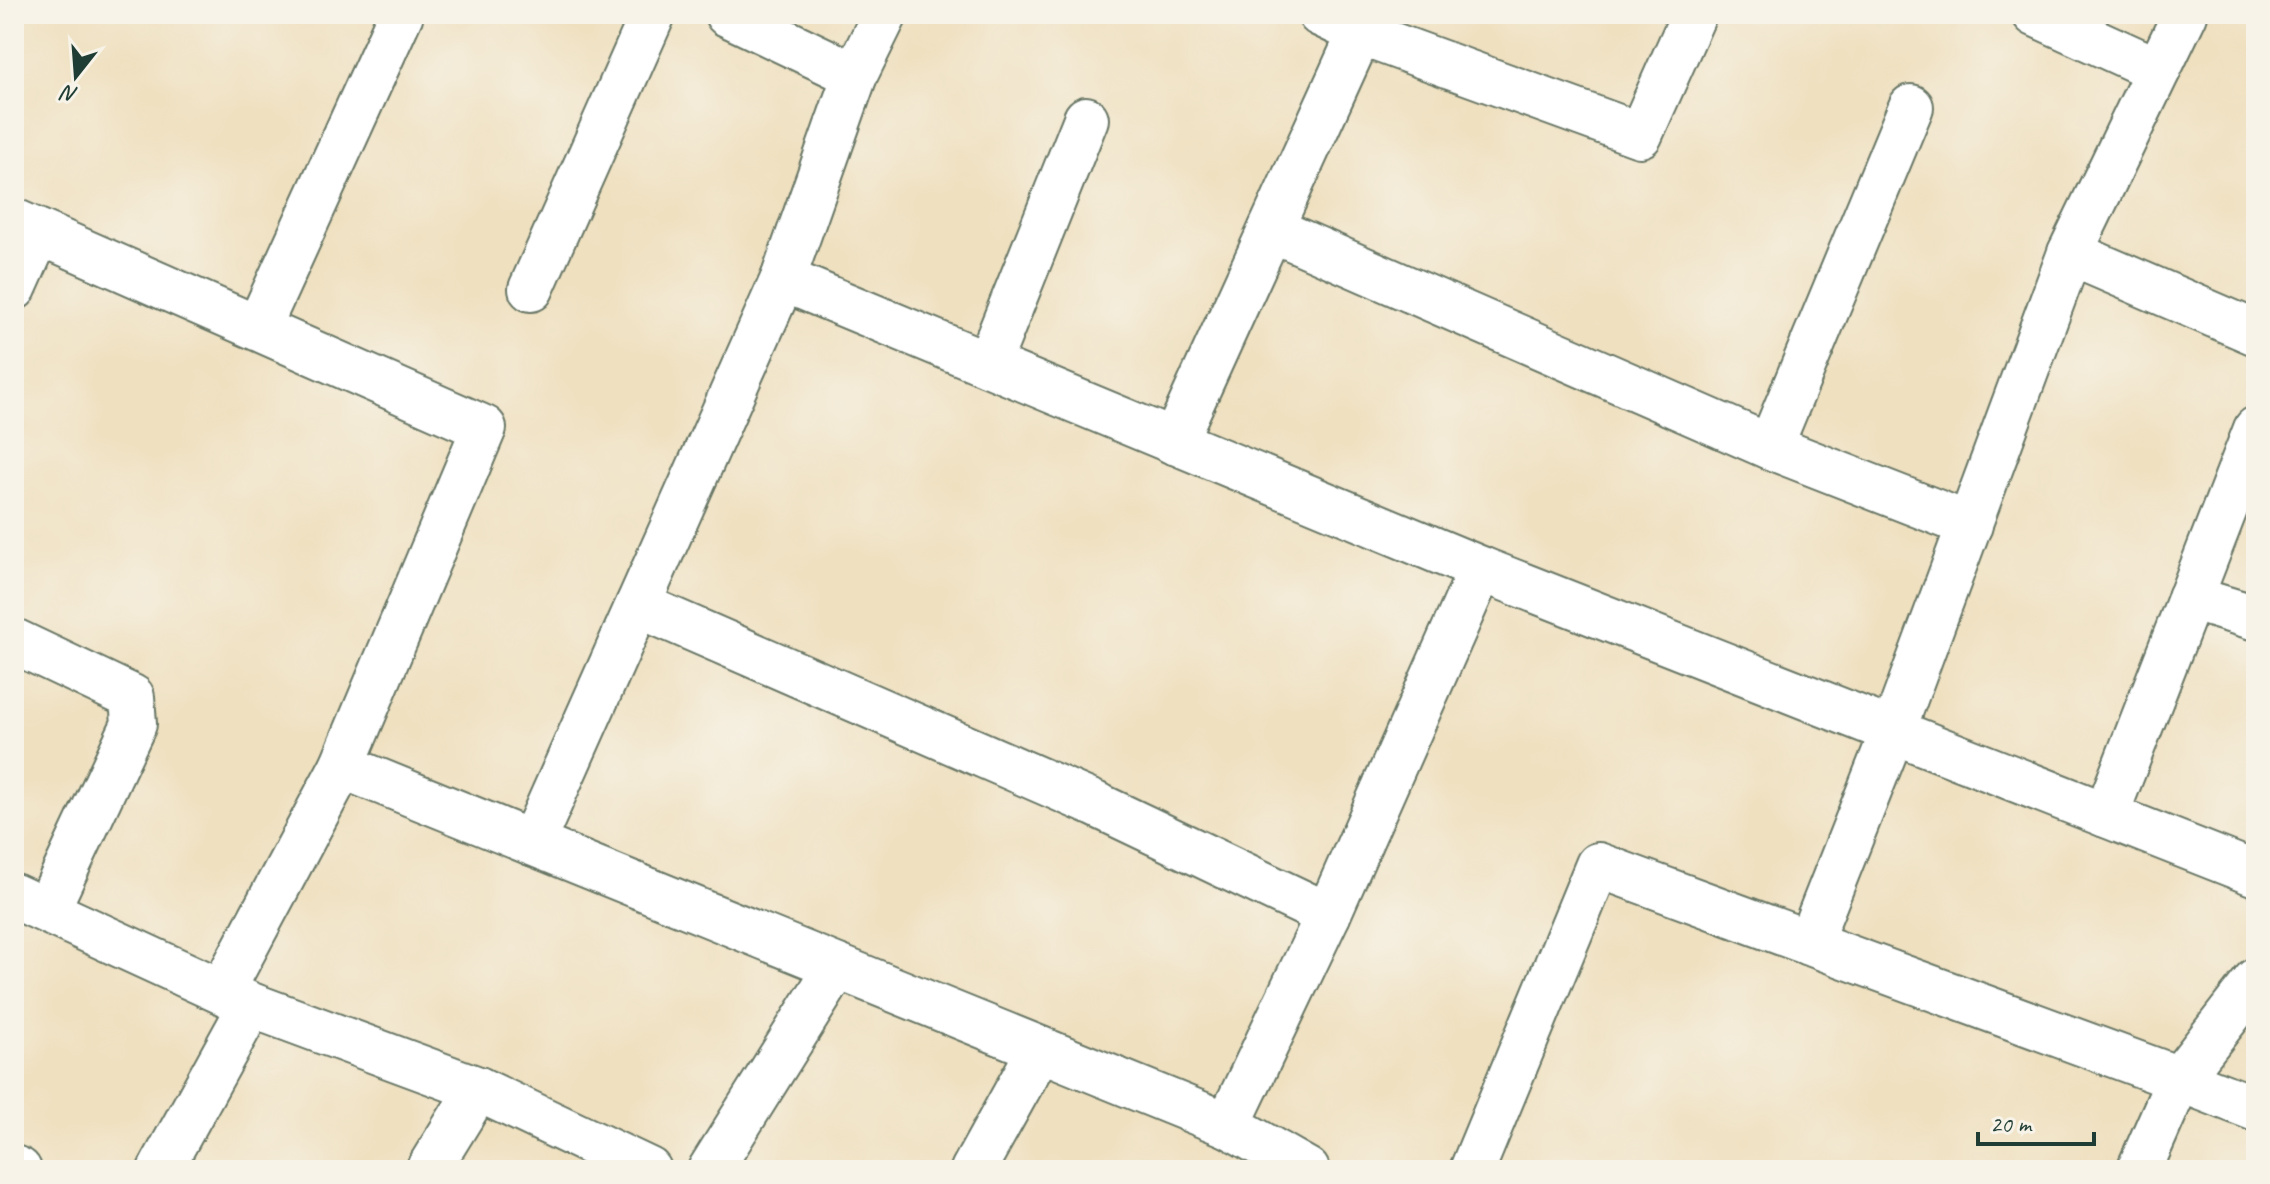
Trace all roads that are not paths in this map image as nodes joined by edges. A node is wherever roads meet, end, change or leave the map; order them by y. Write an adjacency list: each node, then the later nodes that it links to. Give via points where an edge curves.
1 (401, 14): 20 (street)
2 (653, 14): 19 (street)
3 (727, 14): 11 (street)
4 (885, 14): 11 (street)
5 (1320, 14): 9 (street)
6 (1694, 14): 9 (street, via 1640,135)
7 (2035, 14): 10 (street)
8 (2185, 14): 10 (street)
9 (1360, 33): 15 (street)
10 (2158, 70): 16 (street)
11 (855, 75): 17 (street)
12 (1911, 107): 25 (street)
13 (1086, 119): 22 (street)
14 (27, 226): 18 (street); 20 (street)
15 (1271, 229): 24 (street); 25 (street)
16 (2070, 253): 21 (street); 26 (street)
17 (783, 279): 22 (street); 29 (street)
18 (14, 288)
19 (531, 289)
20 (258, 328): 33 (street, via 484,428)
21 (2256, 333)
22 (988, 364): 24 (street)
23 (2256, 429): 28 (street)
24 (1174, 442): 27 (street)
25 (1770, 447): 26 (street)
26 (1970, 525): 32 (street)
27 (1481, 569): 32 (street); 38 (street)
28 (2190, 598): 30 (street); 34 (street)
29 (638, 605): 35 (street); 38 (street, via 1095,804)
30 (2256, 618)
31 (14, 641): 37 (street, via 132,697 134,724)
32 (1893, 731): 34 (street); 39 (street)
33 (342, 766): 35 (street); 42 (street)
34 (2106, 815): 36 (street)
35 (532, 843): 40 (street)
36 (2256, 874)
37 (30, 903): 42 (street)
38 (1328, 915): 47 (street)
39 (1809, 943): 44 (street); 54 (street, via 1598,865)
40 (837, 967): 43 (street); 51 (street)
41 (2256, 980): 44 (street)
42 (236, 998): 45 (street); 48 (street)
43 (1040, 1049): 47 (street); 52 (street)
44 (2179, 1079): 46 (street); 55 (street)
45 (478, 1089): 49 (street); 50 (street)
46 (2256, 1109)
47 (1228, 1125): 53 (street)
48 (160, 1170)
49 (428, 1170)
50 (649, 1170)
51 (710, 1170)
52 (973, 1170)
53 (1307, 1170)
54 (1472, 1170)
55 (2139, 1170)

